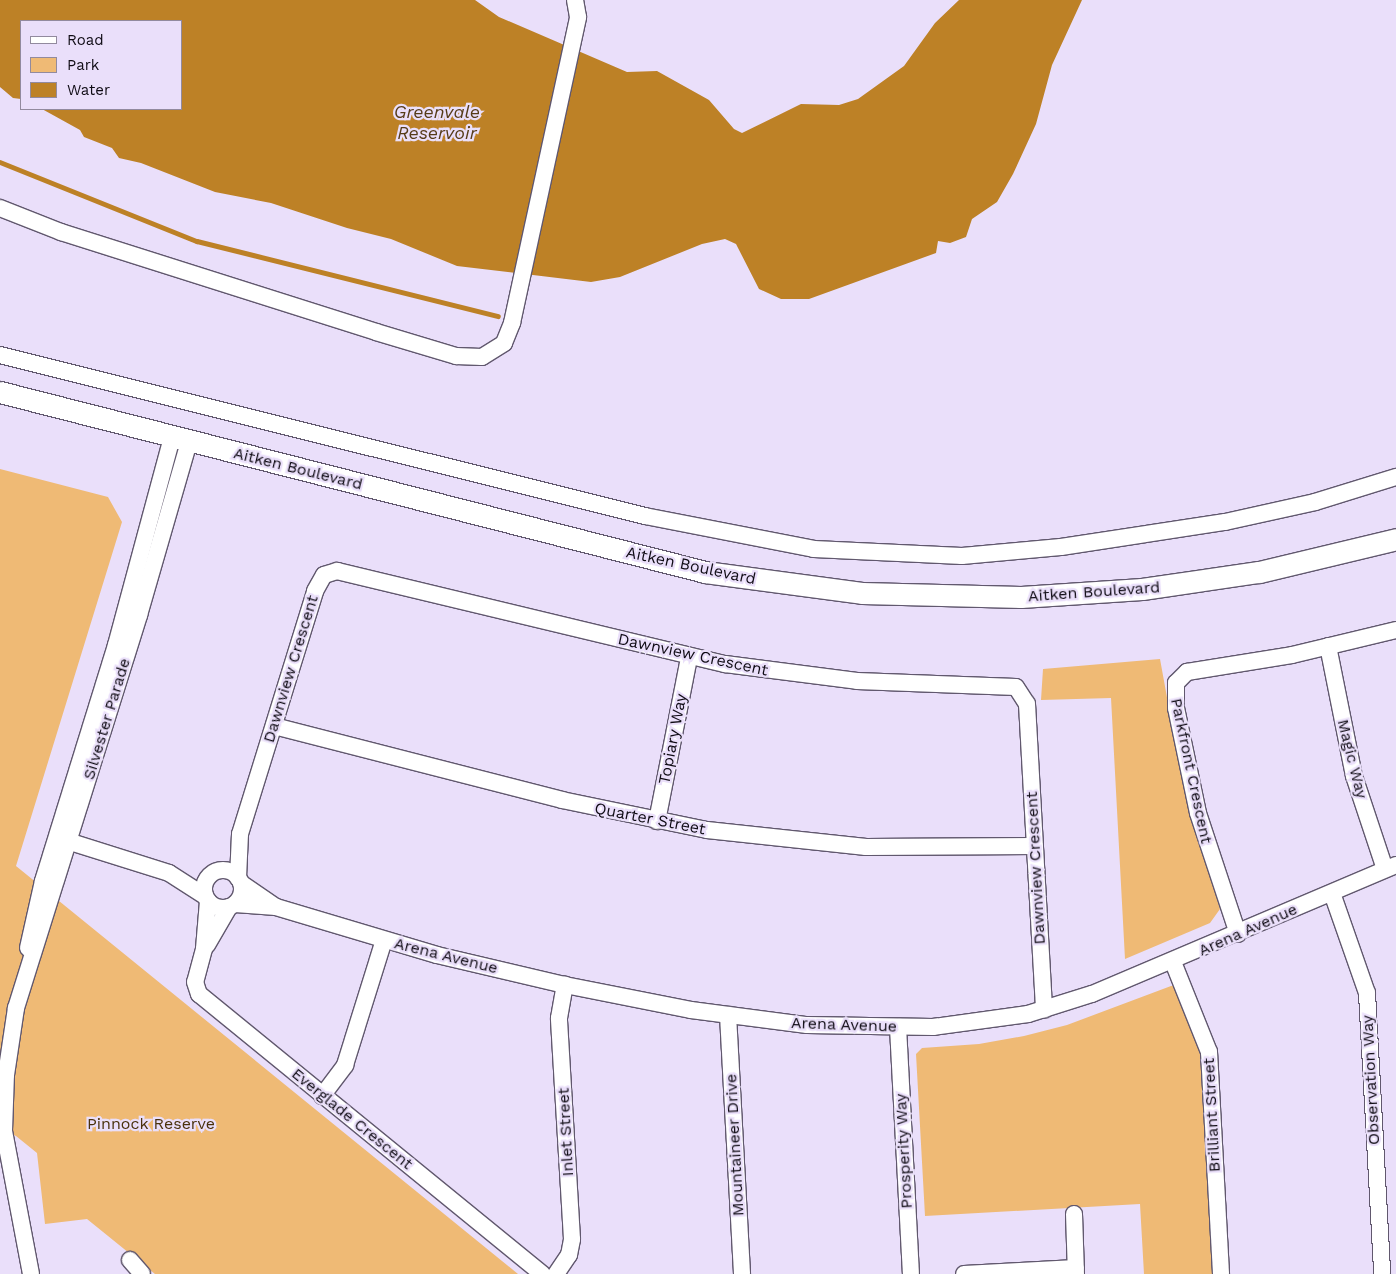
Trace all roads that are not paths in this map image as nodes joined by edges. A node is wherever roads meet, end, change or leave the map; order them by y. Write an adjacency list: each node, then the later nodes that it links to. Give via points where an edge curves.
1 (576, 0): 2 (street, via 578,17 512,323 504,343 482,357 456,356 403,340 61,232)
2 (0, 208)
3 (0, 355): 6 (street, via 645,516 814,549 962,556 1061,547 1225,522 1315,502)
4 (0, 392): 5 (main road, Aitken Boulevard)
5 (181, 440): 7 (main road, Aitken Boulevard, via 705,572 862,593 1021,597 1142,589 1259,572); 14 (street, Silvester Parade, via 116,645)
6 (1396, 477)
7 (1396, 539)
8 (1396, 630): 9 (street, Parkfront Crescent)
9 (1328, 646): 16 (street, Magic Way, via 1354,776); 24 (street, Parkfront Crescent, via 1187,672 1176,683 1178,717 1198,813)
10 (689, 658): 11 (street, Dawnview Crescent, via 333,571 318,583); 12 (street, Topiary Way); 15 (street, Dawnview Crescent, via 848,680 1016,687 1027,704)
11 (274, 726): 12 (street, Quarter Street); 13 (street, Dawnview Crescent)
12 (657, 821): 15 (street, Quarter Street, via 743,836 866,847)
13 (240, 834): 18 (street, Dawnview Crescent); 19 (street, Dawnview Crescent)
14 (63, 839): 17 (street); 33 (street, Silvester Parade, via 32,925 9,1046 4,1102)
15 (1035, 846): 29 (street, Dawnview Crescent)
16 (1390, 867): 20 (street, Arena Avenue)
17 (169, 873): 18 (street); 21 (street)
18 (214, 873): 19 (street, via 228,871); 21 (street, via 205,884)
19 (239, 880): 22 (street, via 241,894); 23 (street, Arena Avenue)
20 (1332, 893): 24 (street, Arena Avenue); 45 (street, Observation Way, via 1366,987)
21 (206, 898): 22 (street, via 218,908); 26 (street, Everglade Crescent)
22 (232, 906): 23 (street, Arena Avenue); 26 (street, Everglade Crescent)
23 (276, 907): 25 (street, Arena Avenue)
24 (1238, 934): 27 (street, Arena Avenue)
25 (384, 940): 28 (street, Arena Avenue); 32 (street, via 345,1065)
26 (204, 949): 32 (street, Everglade Crescent, via 195,982 199,994)
27 (1173, 962): 29 (street, Arena Avenue); 44 (street, Brilliant Street, via 1209,1052)
28 (565, 985): 30 (street, Arena Avenue); 40 (street, Inlet Street, via 559,1018 572,1239 569,1255)
29 (1044, 1010): 31 (street, Arena Avenue, via 970,1024)
30 (728, 1016): 31 (street, Arena Avenue, via 807,1024); 41 (street, Mountaineer Drive)
31 (898, 1027): 42 (street, Prosperity Way)
32 (322, 1096): 39 (street, Everglade Crescent)
33 (6, 1188): 37 (street, Silvester Parade)
34 (1074, 1214): 36 (street)
35 (130, 1260): 38 (street)
36 (1076, 1271): 43 (street)
37 (31, 1274)
38 (142, 1274)
39 (542, 1274)
40 (556, 1274)
41 (742, 1274)
42 (911, 1274)
43 (964, 1274)
44 (1221, 1274)
45 (1382, 1274)

